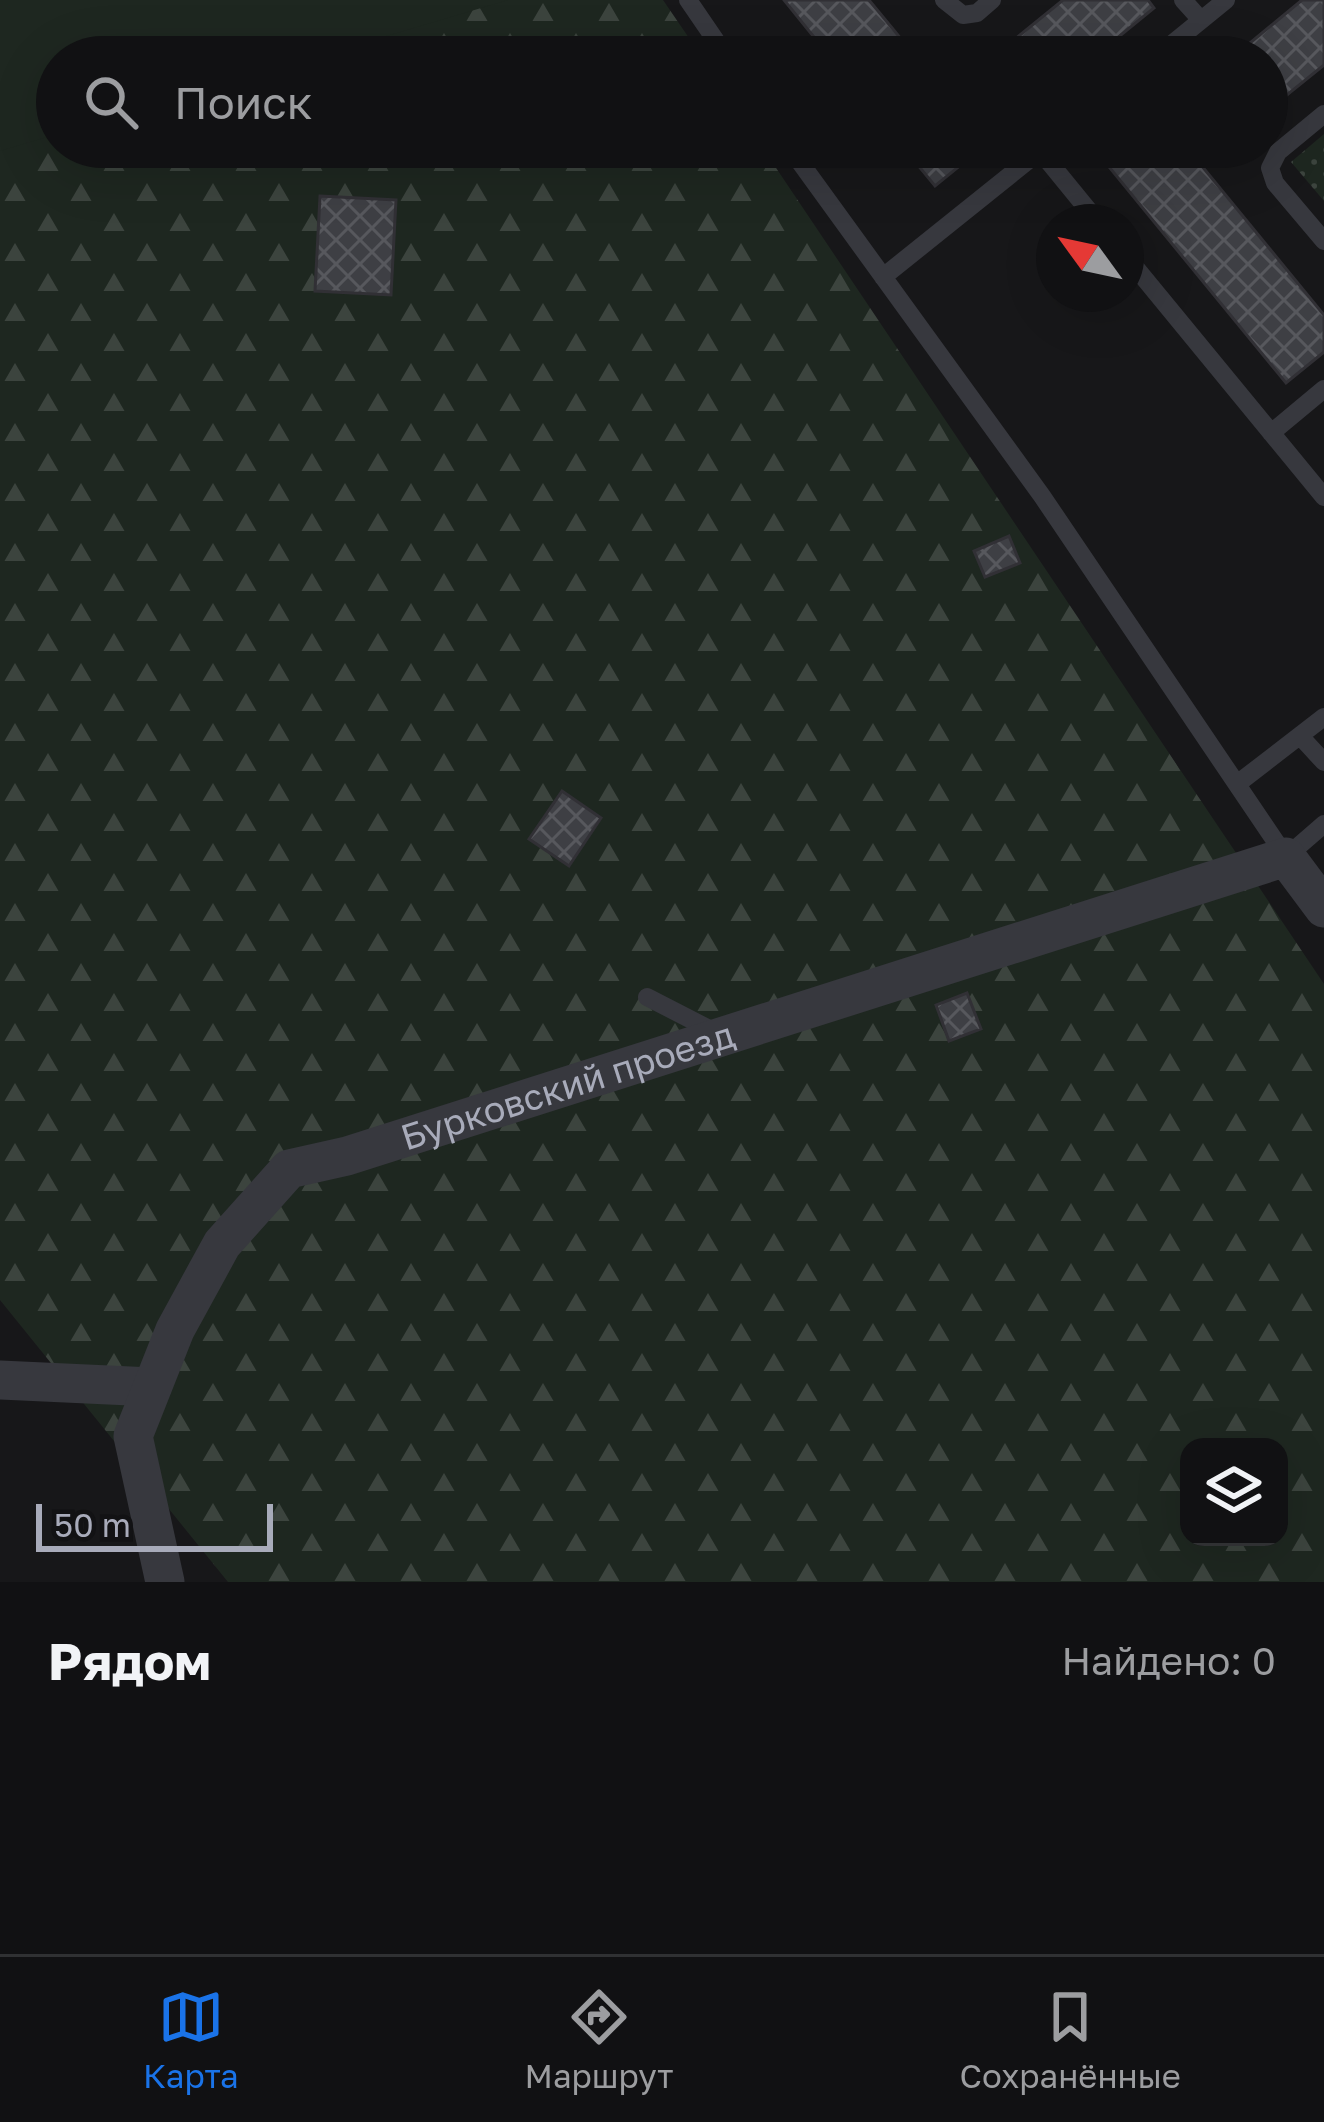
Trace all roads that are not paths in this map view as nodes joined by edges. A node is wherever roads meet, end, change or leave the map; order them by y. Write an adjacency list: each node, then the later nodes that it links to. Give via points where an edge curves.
1 (688, 0): 7 (lane)
2 (944, 0): 3 (lane, via 963,15)
3 (992, 0)
4 (1183, 0): 6 (lane)
5 (1226, 0): 6 (lane)
6 (1201, 20): 8 (lane)
7 (713, 36)
8 (1182, 36)
9 (1324, 113): 10 (lane)
10 (1288, 144)
11 (804, 168): 17 (lane)
12 (1019, 168): 17 (lane)
13 (1057, 168): 15 (lane)
14 (1270, 168): 16 (lane)
15 (1084, 204)
16 (1324, 242)
17 (883, 278): 25 (lane)
18 (1144, 278): 20 (lane)
19 (1324, 389): 20 (lane)
20 (1271, 433): 21 (lane)
21 (1324, 497)
22 (1324, 717): 23 (lane)
23 (1300, 736): 24 (lane); 25 (lane)
24 (1324, 762)
25 (1237, 784): 27 (lane)
26 (1324, 824): 27 (lane)
27 (1286, 857): 28 (street); 30 (street, Бурковский проезд)
28 (1324, 908)
29 (647, 997): 30 (lane)
30 (723, 1036): 32 (street, Бурковский проезд, via 289,1169 222,1244)
31 (0, 1380): 32 (street)
32 (152, 1387): 33 (street, Бурковский проезд, via 133,1436)
33 (165, 1582)

